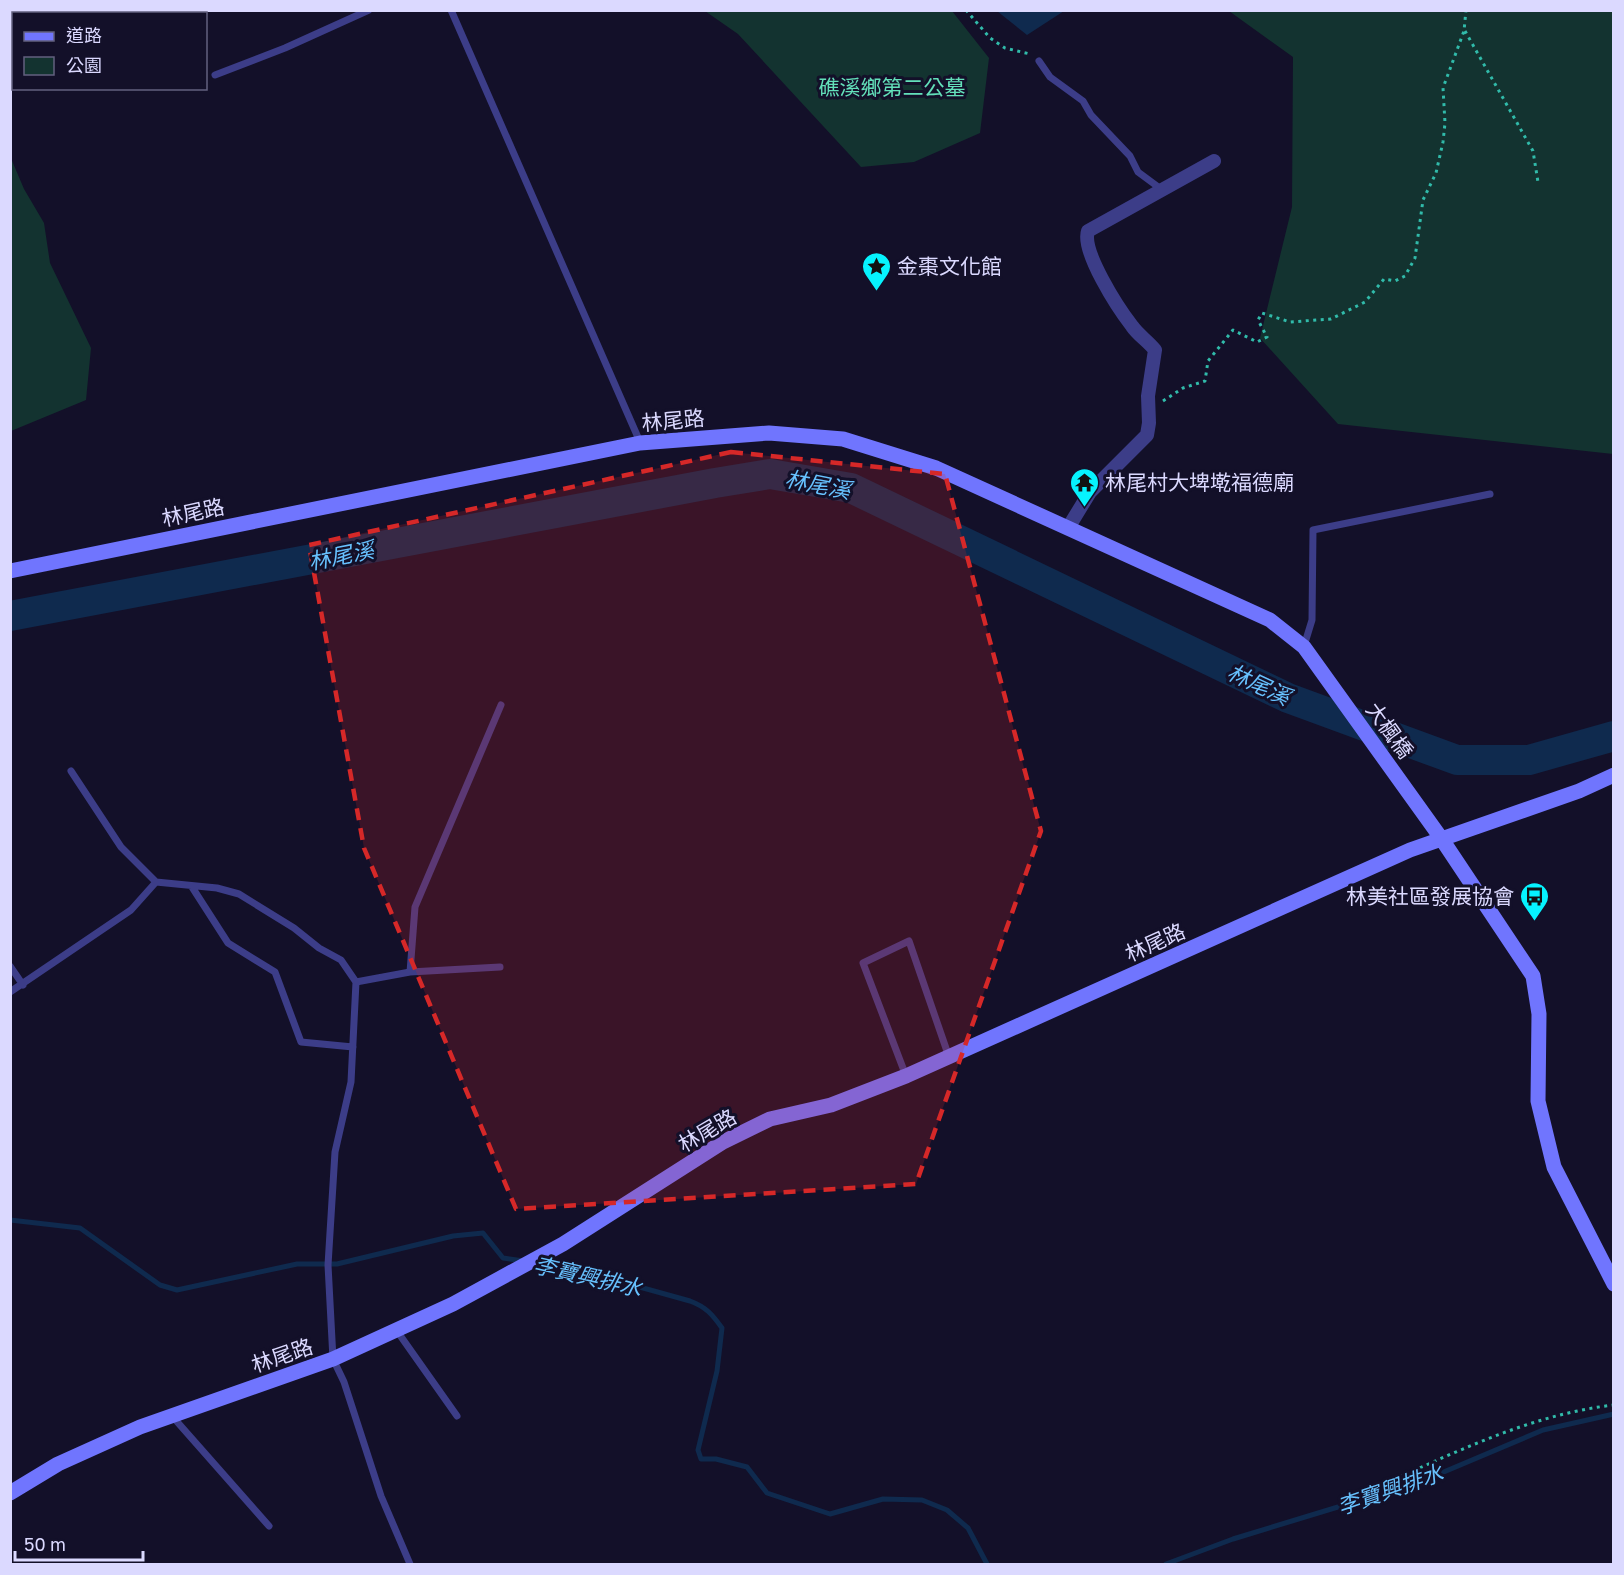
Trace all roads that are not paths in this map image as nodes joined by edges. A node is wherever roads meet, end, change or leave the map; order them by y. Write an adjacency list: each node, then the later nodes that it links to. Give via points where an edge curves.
1 (369, 10): 4 (lane)
2 (450, 10): 7 (lane)
3 (1039, 61): 6 (lane, via 1050,76 1083,101 1091,115 1130,156 1138,172)
4 (215, 75)
5 (1214, 161): 6 (street)
6 (1161, 189): 9 (street, via 1088,231 1086,239 1096,269 1132,328 1155,350 1147,435 1090,492)
7 (640, 443): 9 (street, 林尾路, via 769,433 843,439 936,468); 10 (street, 林尾路)
8 (1490, 494): 11 (lane, via 1313,530 1312,620)
9 (1068, 528): 11 (street, 林尾路, via 1270,620)
10 (10, 571)
11 (1304, 647): 15 (street, 大楓橋)
12 (501, 705): 20 (lane, via 415,907)
13 (71, 771): 16 (lane, via 121,847)
14 (1614, 775): 15 (street, 林尾路, via 1579,791)
15 (1441, 838): 25 (street, 林尾路); 27 (street, via 1533,976 1539,1014 1538,1101 1554,1167)
16 (156, 882): 17 (lane); 22 (lane, via 131,910)
17 (192, 887): 21 (lane, via 240,894 341,960); 24 (lane, via 228,943 275,972 301,1042)
18 (10, 966): 22 (lane)
19 (500, 968): 20 (lane)
20 (410, 972): 21 (lane)
21 (356, 982): 24 (lane)
22 (23, 985): 23 (lane)
23 (10, 992)
24 (353, 1047): 29 (lane, via 351,1082 335,1152 328,1265)
25 (949, 1057): 26 (street, 林尾路); 26 (lane, via 909,941 863,963)
26 (906, 1076): 28 (street, 林尾路, via 831,1105 770,1119 723,1142 563,1244)
27 (1614, 1284)
28 (397, 1331): 29 (street, 林尾路); 31 (lane)
29 (333, 1359): 30 (street, 林尾路); 34 (lane, via 381,1496)
30 (172, 1416): 32 (street, 林尾路, via 58,1464); 33 (lane)
31 (457, 1416)
32 (10, 1493)
33 (268, 1526)
34 (410, 1564)

